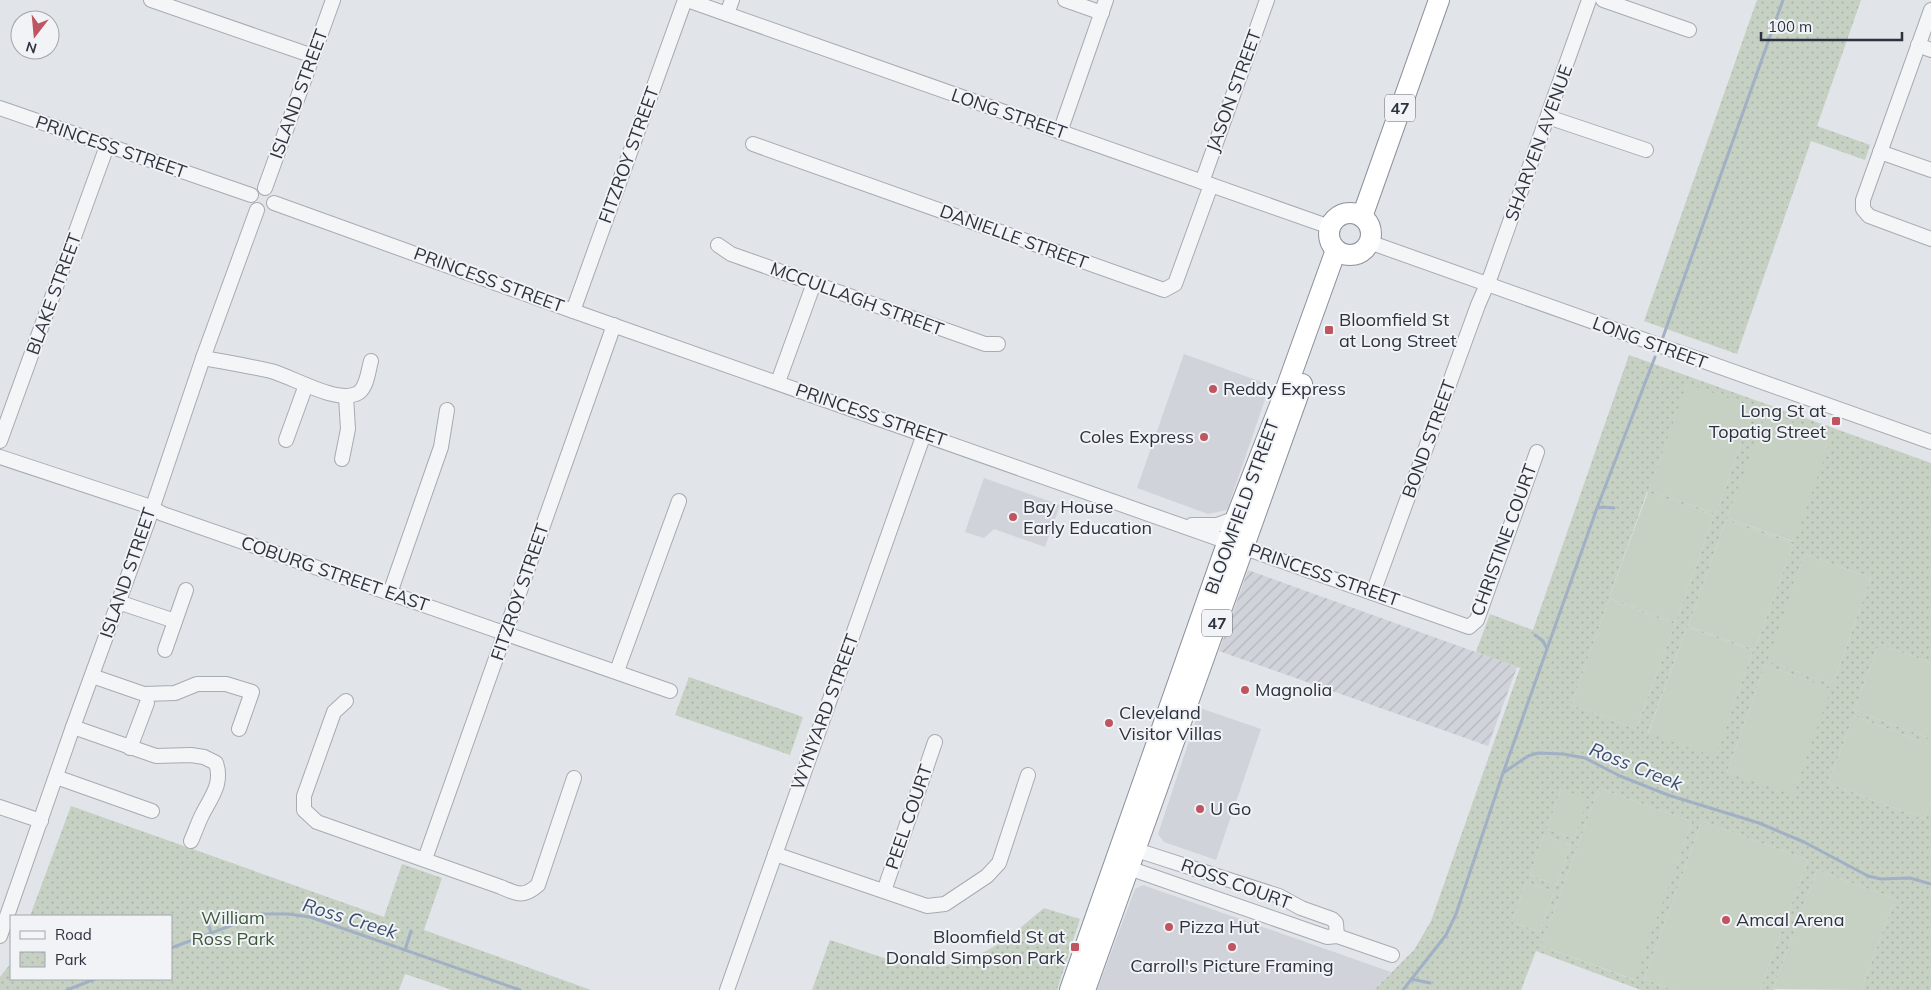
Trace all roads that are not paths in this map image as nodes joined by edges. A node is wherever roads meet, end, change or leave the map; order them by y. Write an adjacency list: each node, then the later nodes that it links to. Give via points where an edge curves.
1 (151, 0): 16 (street)
2 (334, 0): 16 (street, ISLAND STREET)
3 (686, 0): 13 (street, LONG STREET); 38 (street, FITZROY STREET)
4 (732, 0): 13 (street)
5 (1064, 0): 11 (street)
6 (1267, 0): 25 (street, JASON STREET)
7 (1424, 0): 30 (highway, 47)
8 (1439, 0): 30 (highway, 47)
9 (1589, 0): 18 (street, SHARVEN AVENUE)
10 (1603, 0): 14 (street)
11 (1104, 7): 19 (street)
12 (1931, 10): 15 (street)
13 (727, 14): 19 (street, LONG STREET)
14 (1689, 30)
15 (1925, 48): 23 (street)
16 (313, 56): 26 (street, ISLAND STREET)
17 (0, 108): 21 (street, PRINCESS STREET)
18 (1548, 117): 22 (street); 37 (street, SHARVEN AVENUE)
19 (1060, 132): 25 (street, LONG STREET)
20 (754, 144): 25 (street, DANIELLE STREET, via 1164,290 1175,284)
21 (107, 146): 27 (street, PRINCESS STREET); 49 (street, BLAKE STREET)
22 (1646, 150)
23 (1880, 152): 24 (street); 32 (street, via 1864,193 1864,208 1878,221)
24 (1931, 170)
25 (1206, 184): 31 (street, LONG STREET)
26 (265, 188): 27 (street, via 255,190); 28 (street, via 272,192)
27 (251, 195): 29 (street, via 251,205)
28 (274, 203): 29 (street, via 266,211); 38 (street, PRINCESS STREET)
29 (257, 210): 41 (street, ISLAND STREET)
30 (1356, 215): 31 (highway, via 1338,217); 33 (highway, via 1370,228)
31 (1330, 227): 35 (highway, via 1330,240)
32 (1931, 239)
33 (1370, 242): 35 (highway, via 1361,252); 37 (street, LONG STREET)
34 (718, 245): 36 (street, MCCULLAGH STREET, via 731,254)
35 (1342, 252): 56 (highway, BLOOMFIELD STREET / 47); 58 (highway, BLOOMFIELD STREET / 47)
36 (814, 283): 40 (street, MCCULLAGH STREET, via 985,344); 43 (street)
37 (1486, 284): 50 (street, LONG STREET); 61 (street, BOND STREET)
38 (573, 310): 39 (street, PRINCESS STREET)
39 (614, 325): 43 (street, PRINCESS STREET); 65 (street, FITZROY STREET)
40 (998, 344)
41 (203, 358): 44 (street, via 274,372); 55 (street, ISLAND STREET)
42 (371, 361): 45 (street, via 365,385 358,394)
43 (778, 382): 47 (street, PRINCESS STREET)
44 (306, 385): 45 (street); 48 (street)
45 (346, 397): 53 (street, via 348,429)
46 (447, 410): 60 (street, via 441,447)
47 (924, 434): 57 (street, PRINCESS STREET); 83 (street, WYNYARD STREET)
48 (286, 440)
49 (0, 442)
50 (1931, 442)
51 (1537, 452): 64 (street, CHRISTINE COURT, via 1477,620)
52 (0, 457): 55 (street, COBURG STREET EAST)
53 (342, 459)
54 (679, 501): 67 (street)
55 (152, 508): 60 (street, COBURG STREET EAST); 62 (street, ISLAND STREET)
56 (1236, 518): 57 (street, via 1217,525); 58 (highway, BLOOMFIELD STREET / 47)
57 (1181, 525): 58 (street, PRINCESS STREET)
58 (1236, 545): 61 (street, PRINCESS STREET); 84 (highway, BLOOMFIELD STREET / 47)
59 (186, 590): 63 (street)
60 (390, 593): 65 (street, COBURG STREET EAST)
61 (1373, 593): 64 (street, PRINCESS STREET)
62 (118, 602): 63 (street); 68 (street, ISLAND STREET)
63 (175, 621): 66 (street)
64 (1469, 627)
65 (505, 634): 67 (street, COBURG STREET EAST); 85 (street, FITZROY STREET)
66 (165, 650)
67 (617, 671): 69 (street, COBURG STREET EAST)
68 (92, 676): 72 (street, ISLAND STREET); 73 (street, via 144,694 176,693 197,684 226,684 252,692)
69 (670, 691)
70 (346, 701): 85 (street, via 334,712 304,796 304,810 317,822)
71 (147, 703): 75 (street)
72 (73, 727): 75 (street); 77 (street, ISLAND STREET)
73 (239, 729)
74 (935, 742): 86 (street, PEEL COURT)
75 (130, 748): 82 (street, via 156,756 204,757 216,763 219,781 216,791 202,814)
76 (1028, 775): 86 (street, via 999,862 987,876 945,904 926,906)
77 (56, 777): 80 (street); 81 (street, ISLAND STREET)
78 (574, 778): 85 (street, via 538,885 529,893 516,894)
79 (0, 807): 81 (street)
80 (152, 812)
81 (40, 821): 89 (street, ISLAND STREET)
82 (192, 841)
83 (775, 854): 86 (street); 92 (street, WYNYARD STREET)
84 (1125, 856): 87 (street, ROSS COURT); 88 (street, ROSS COURT); 93 (highway, BLOOMFIELD STREET / 47); 94 (highway, BLOOMFIELD STREET / 47)
85 (426, 860)
86 (884, 891)
87 (1278, 896): 88 (street); 90 (street, ROSS COURT, via 1332,918)
88 (1271, 917): 90 (street, ROSS COURT, via 1327,937)
89 (0, 936)
90 (1338, 936): 91 (street, ROSS COURT)
91 (1392, 955)
92 (727, 990)
93 (1070, 990)
94 (1085, 990)

